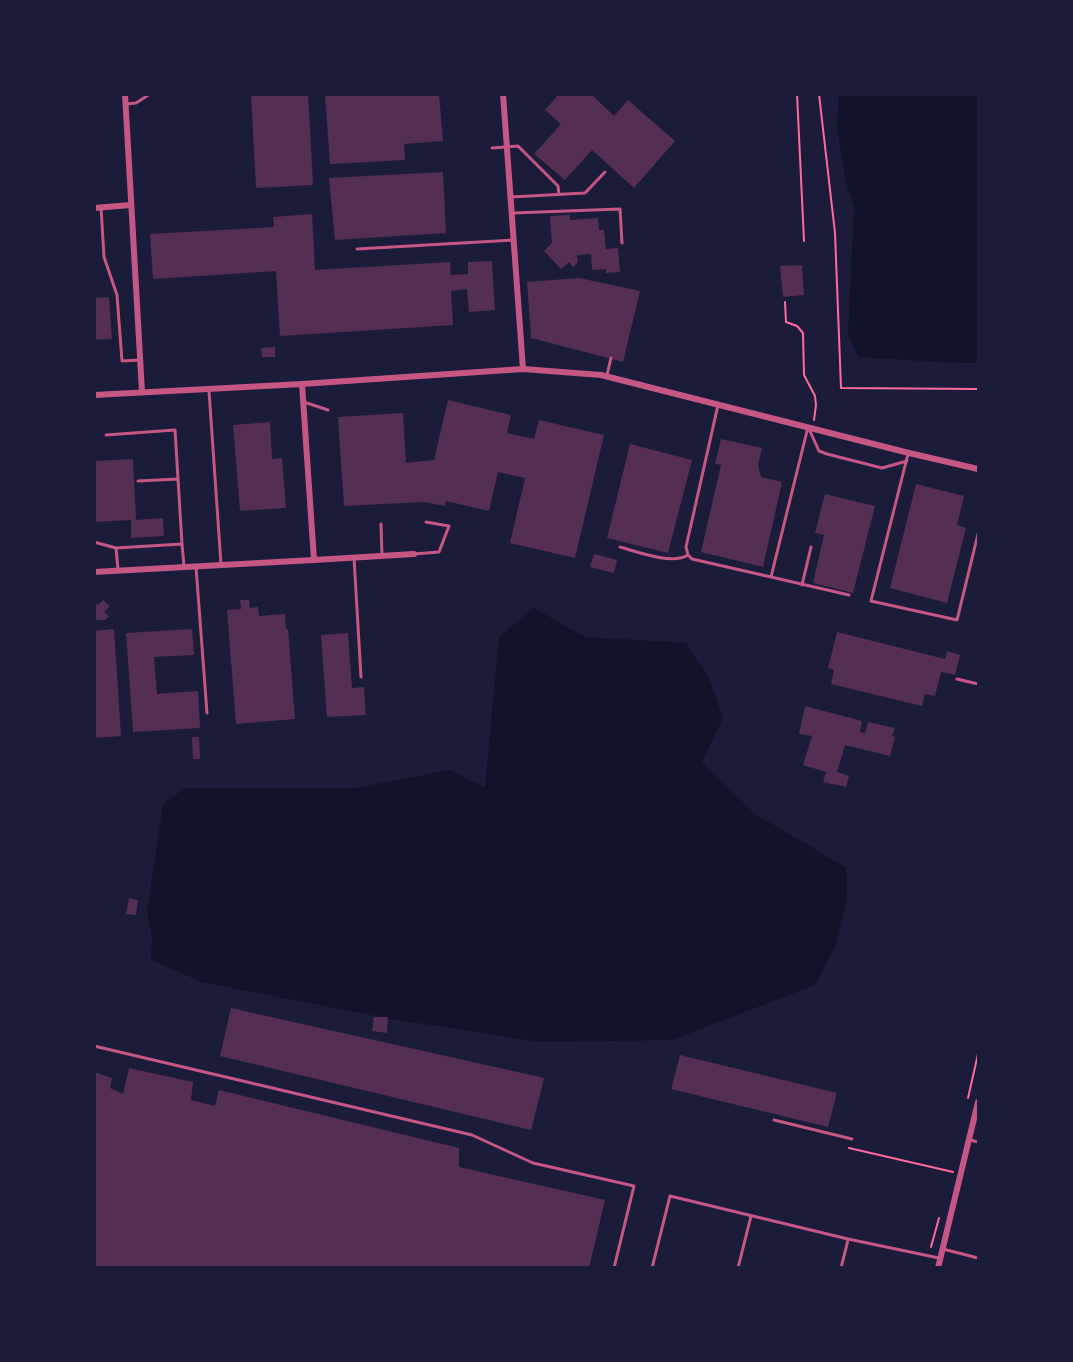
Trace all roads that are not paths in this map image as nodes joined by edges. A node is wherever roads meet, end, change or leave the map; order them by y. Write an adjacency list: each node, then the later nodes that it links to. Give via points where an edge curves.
1 (125, 94): 4 (street)
2 (150, 94): 4 (lane)
3 (503, 94): 5 (street)
4 (126, 104): 10 (street)
5 (507, 147): 6 (lane); 8 (lane, via 518,146 558,186); 9 (street)
6 (492, 148)
7 (605, 172): 8 (lane, via 585,193)
8 (559, 195): 9 (lane)
9 (510, 197): 12 (street)
10 (131, 205): 11 (street); 17 (street)
11 (98, 208): 17 (lane, via 104,257 117,295 122,361)
12 (512, 213): 13 (street); 14 (lane, via 620,209)
13 (514, 240): 15 (lane); 18 (street)
14 (622, 243)
15 (357, 249)
16 (611, 358): 19 (lane)
17 (140, 360): 22 (street)
18 (523, 369): 19 (street); 20 (street)
19 (607, 377): 25 (street)
20 (302, 384): 21 (street); 24 (street)
21 (209, 389): 22 (street); 47 (lane)
22 (142, 392): 23 (street)
23 (94, 395)
24 (304, 402): 26 (lane); 46 (street)
25 (718, 405): 27 (street); 43 (lane, via 686,547)
26 (328, 410)
27 (810, 428): 29 (street); 30 (lane, via 819,451 827,454 882,468); 52 (lane)
28 (106, 435): 32 (lane, via 175,430)
29 (909, 453): 30 (lane); 31 (street)
30 (907, 460): 36 (lane, via 871,602 957,620)
31 (978, 469)
32 (178, 479): 33 (lane); 38 (lane)
33 (138, 481)
34 (426, 522): 42 (lane, via 450,526 439,552)
35 (381, 525): 44 (lane)
36 (978, 534)
37 (94, 542): 40 (lane)
38 (182, 544): 40 (lane); 49 (lane)
39 (620, 547): 43 (lane, via 672,560)
40 (116, 548): 50 (lane)
41 (811, 548): 53 (lane)
42 (414, 554): 44 (street)
43 (688, 555): 52 (lane)
44 (382, 556): 45 (street)
45 (354, 558): 46 (street); 55 (lane)
46 (314, 560): 47 (street)
47 (221, 565): 48 (street)
48 (196, 567): 49 (street); 58 (lane)
49 (184, 568): 50 (street)
50 (118, 571): 51 (street)
51 (94, 572)
52 (771, 577): 53 (lane)
53 (802, 585): 54 (lane)
54 (849, 596)
55 (361, 677)
56 (957, 679): 57 (lane)
57 (978, 684)
58 (207, 712)
59 (94, 1046): 71 (lane, via 472,1135 533,1163 634,1186)
60 (978, 1102): 62 (street)
61 (774, 1120): 63 (lane)
62 (976, 1124): 64 (street)
63 (852, 1139)
64 (969, 1140): 65 (lane); 68 (street)
65 (978, 1142)
66 (751, 1216): 67 (lane); 72 (lane, via 670,1196); 73 (lane)
67 (848, 1239): 70 (lane); 74 (lane)
68 (943, 1249): 69 (lane); 70 (street)
69 (978, 1258)
70 (940, 1259): 75 (street)
71 (614, 1268)
72 (652, 1268)
73 (738, 1268)
74 (841, 1268)
75 (938, 1268)

